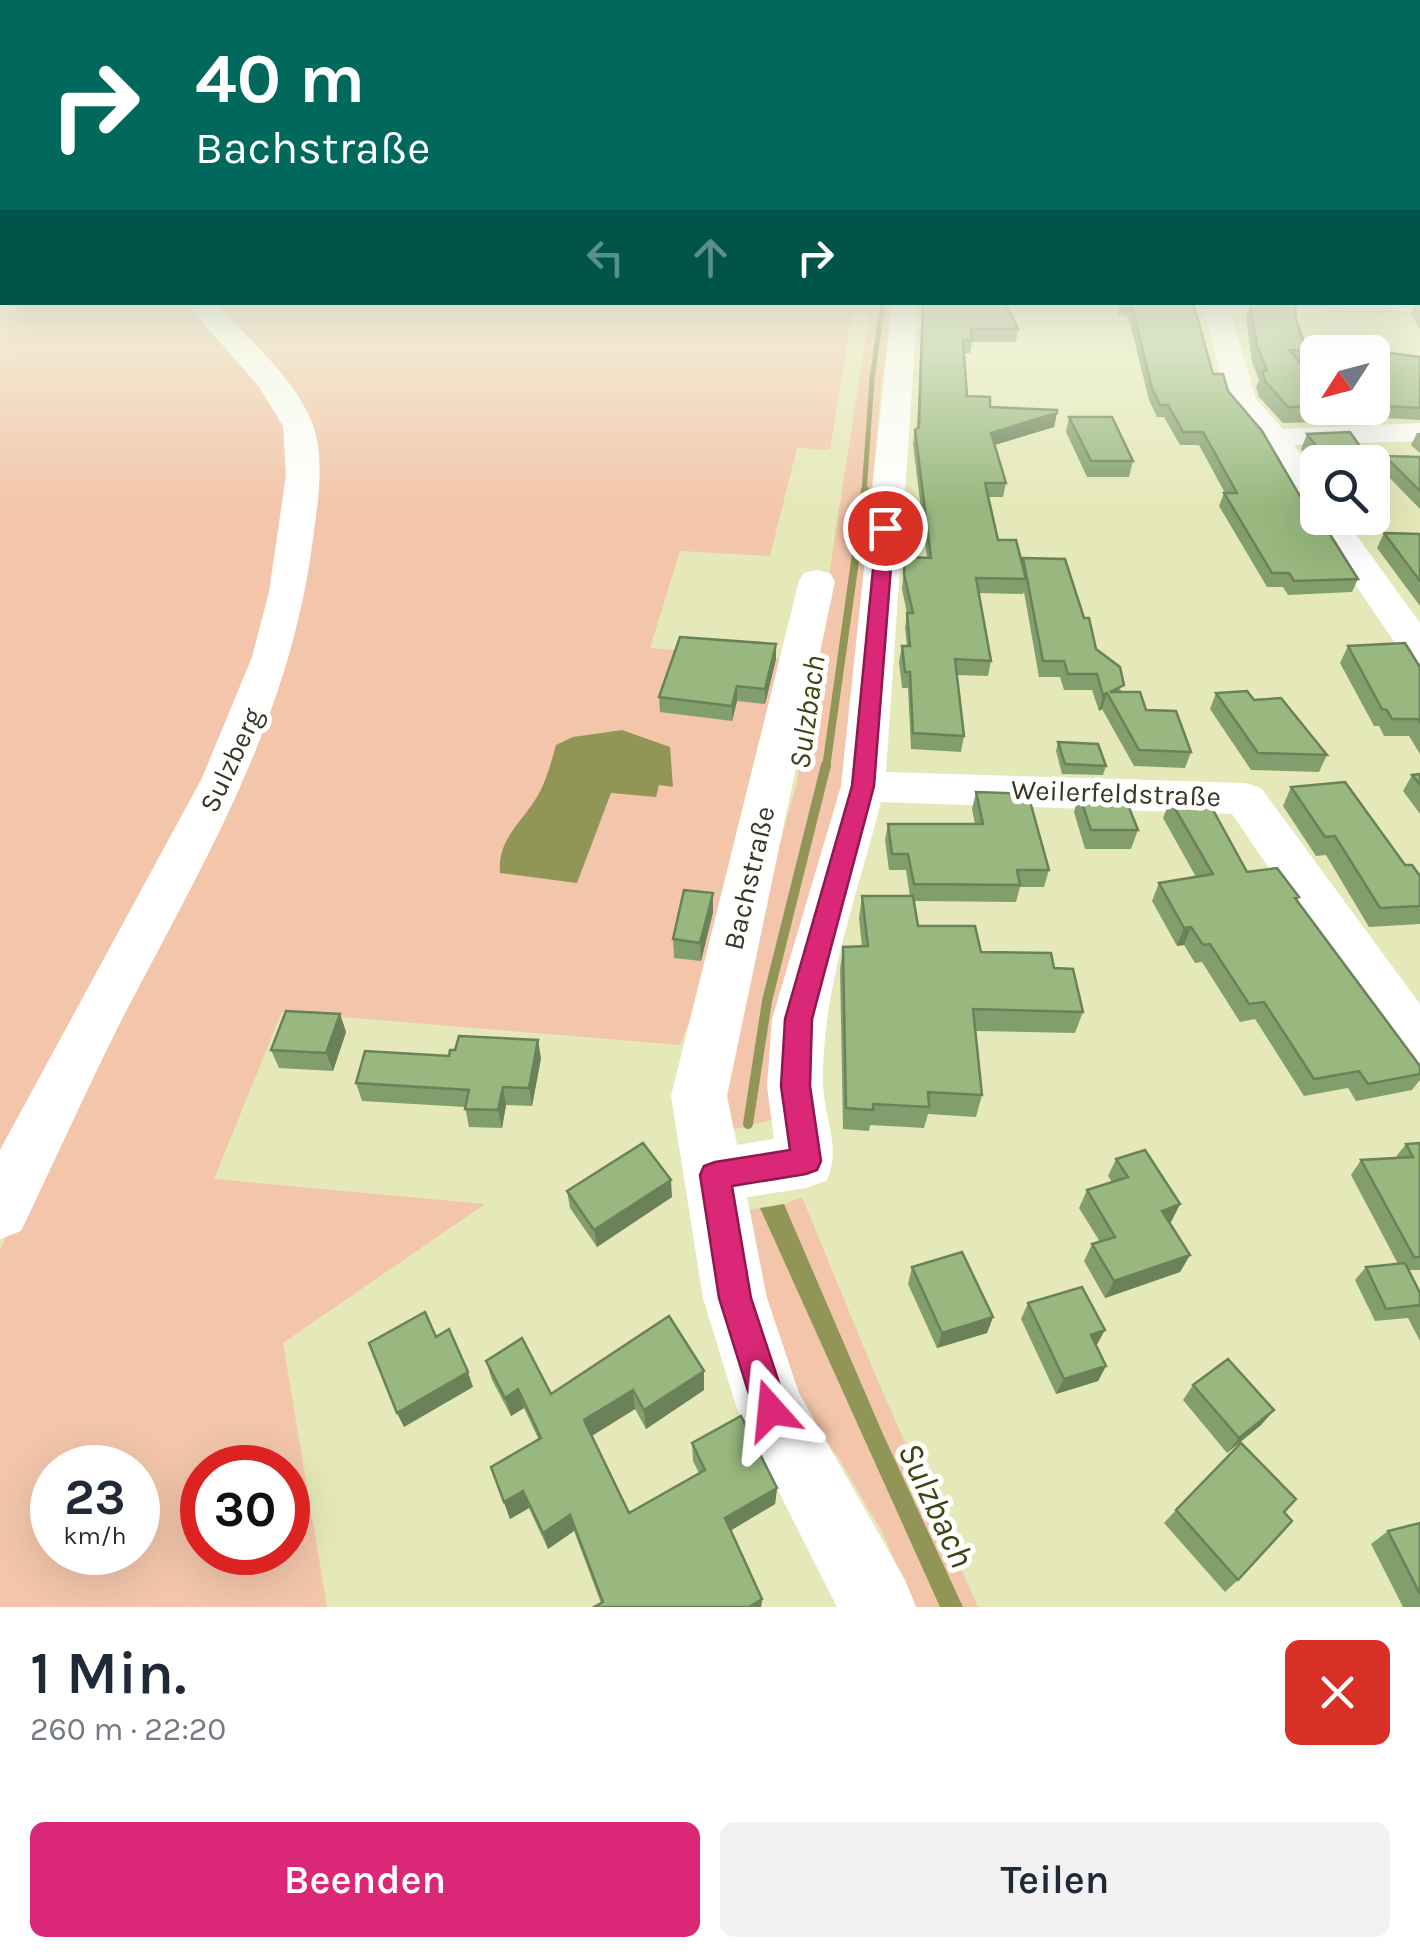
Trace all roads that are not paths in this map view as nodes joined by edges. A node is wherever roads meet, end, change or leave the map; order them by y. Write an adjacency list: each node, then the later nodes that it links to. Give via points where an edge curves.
1 (249, 358): 13 (street, Sulzberg, via 298,424 302,478 292,585 270,672 232,769)
2 (900, 358): 10 (street)
3 (1230, 358): 5 (street, via 1242,401)
4 (1420, 432): 5 (street)
5 (1274, 437): 6 (street)
6 (1300, 477)
7 (1339, 535): 9 (street)
8 (817, 581): 12 (street, Bachstraße, via 699,1096)
9 (1420, 651)
10 (863, 786): 11 (street, Weilerfeldstraße, via 1246,799); 12 (street, via 799,1019 796,1086 806,1161)
11 (1420, 1046)
12 (715, 1175): 14 (street, Bachstraße, via 735,1298 771,1410)
13 (0, 1210)
14 (878, 1607)

